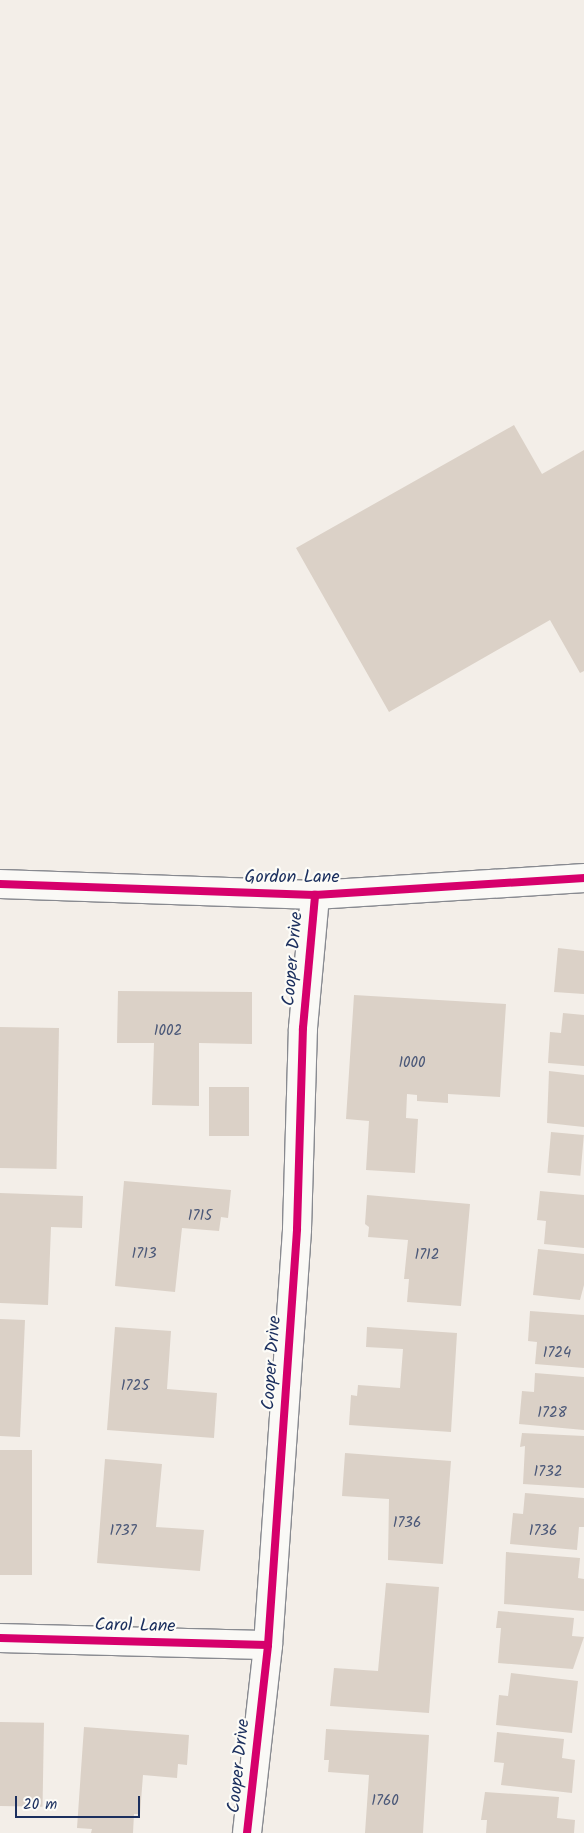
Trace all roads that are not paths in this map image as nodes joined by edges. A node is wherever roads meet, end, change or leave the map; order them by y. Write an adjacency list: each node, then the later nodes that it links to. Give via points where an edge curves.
1 (584, 878): 3 (street, Gordon Lane)
2 (0, 884): 3 (street, Gordon Lane)
3 (314, 895): 5 (street, Cooper Drive, via 303,1028 297,1228)
4 (0, 1638): 5 (street, Carol Lane)
5 (268, 1645): 6 (street, Cooper Drive)
6 (247, 1833)

